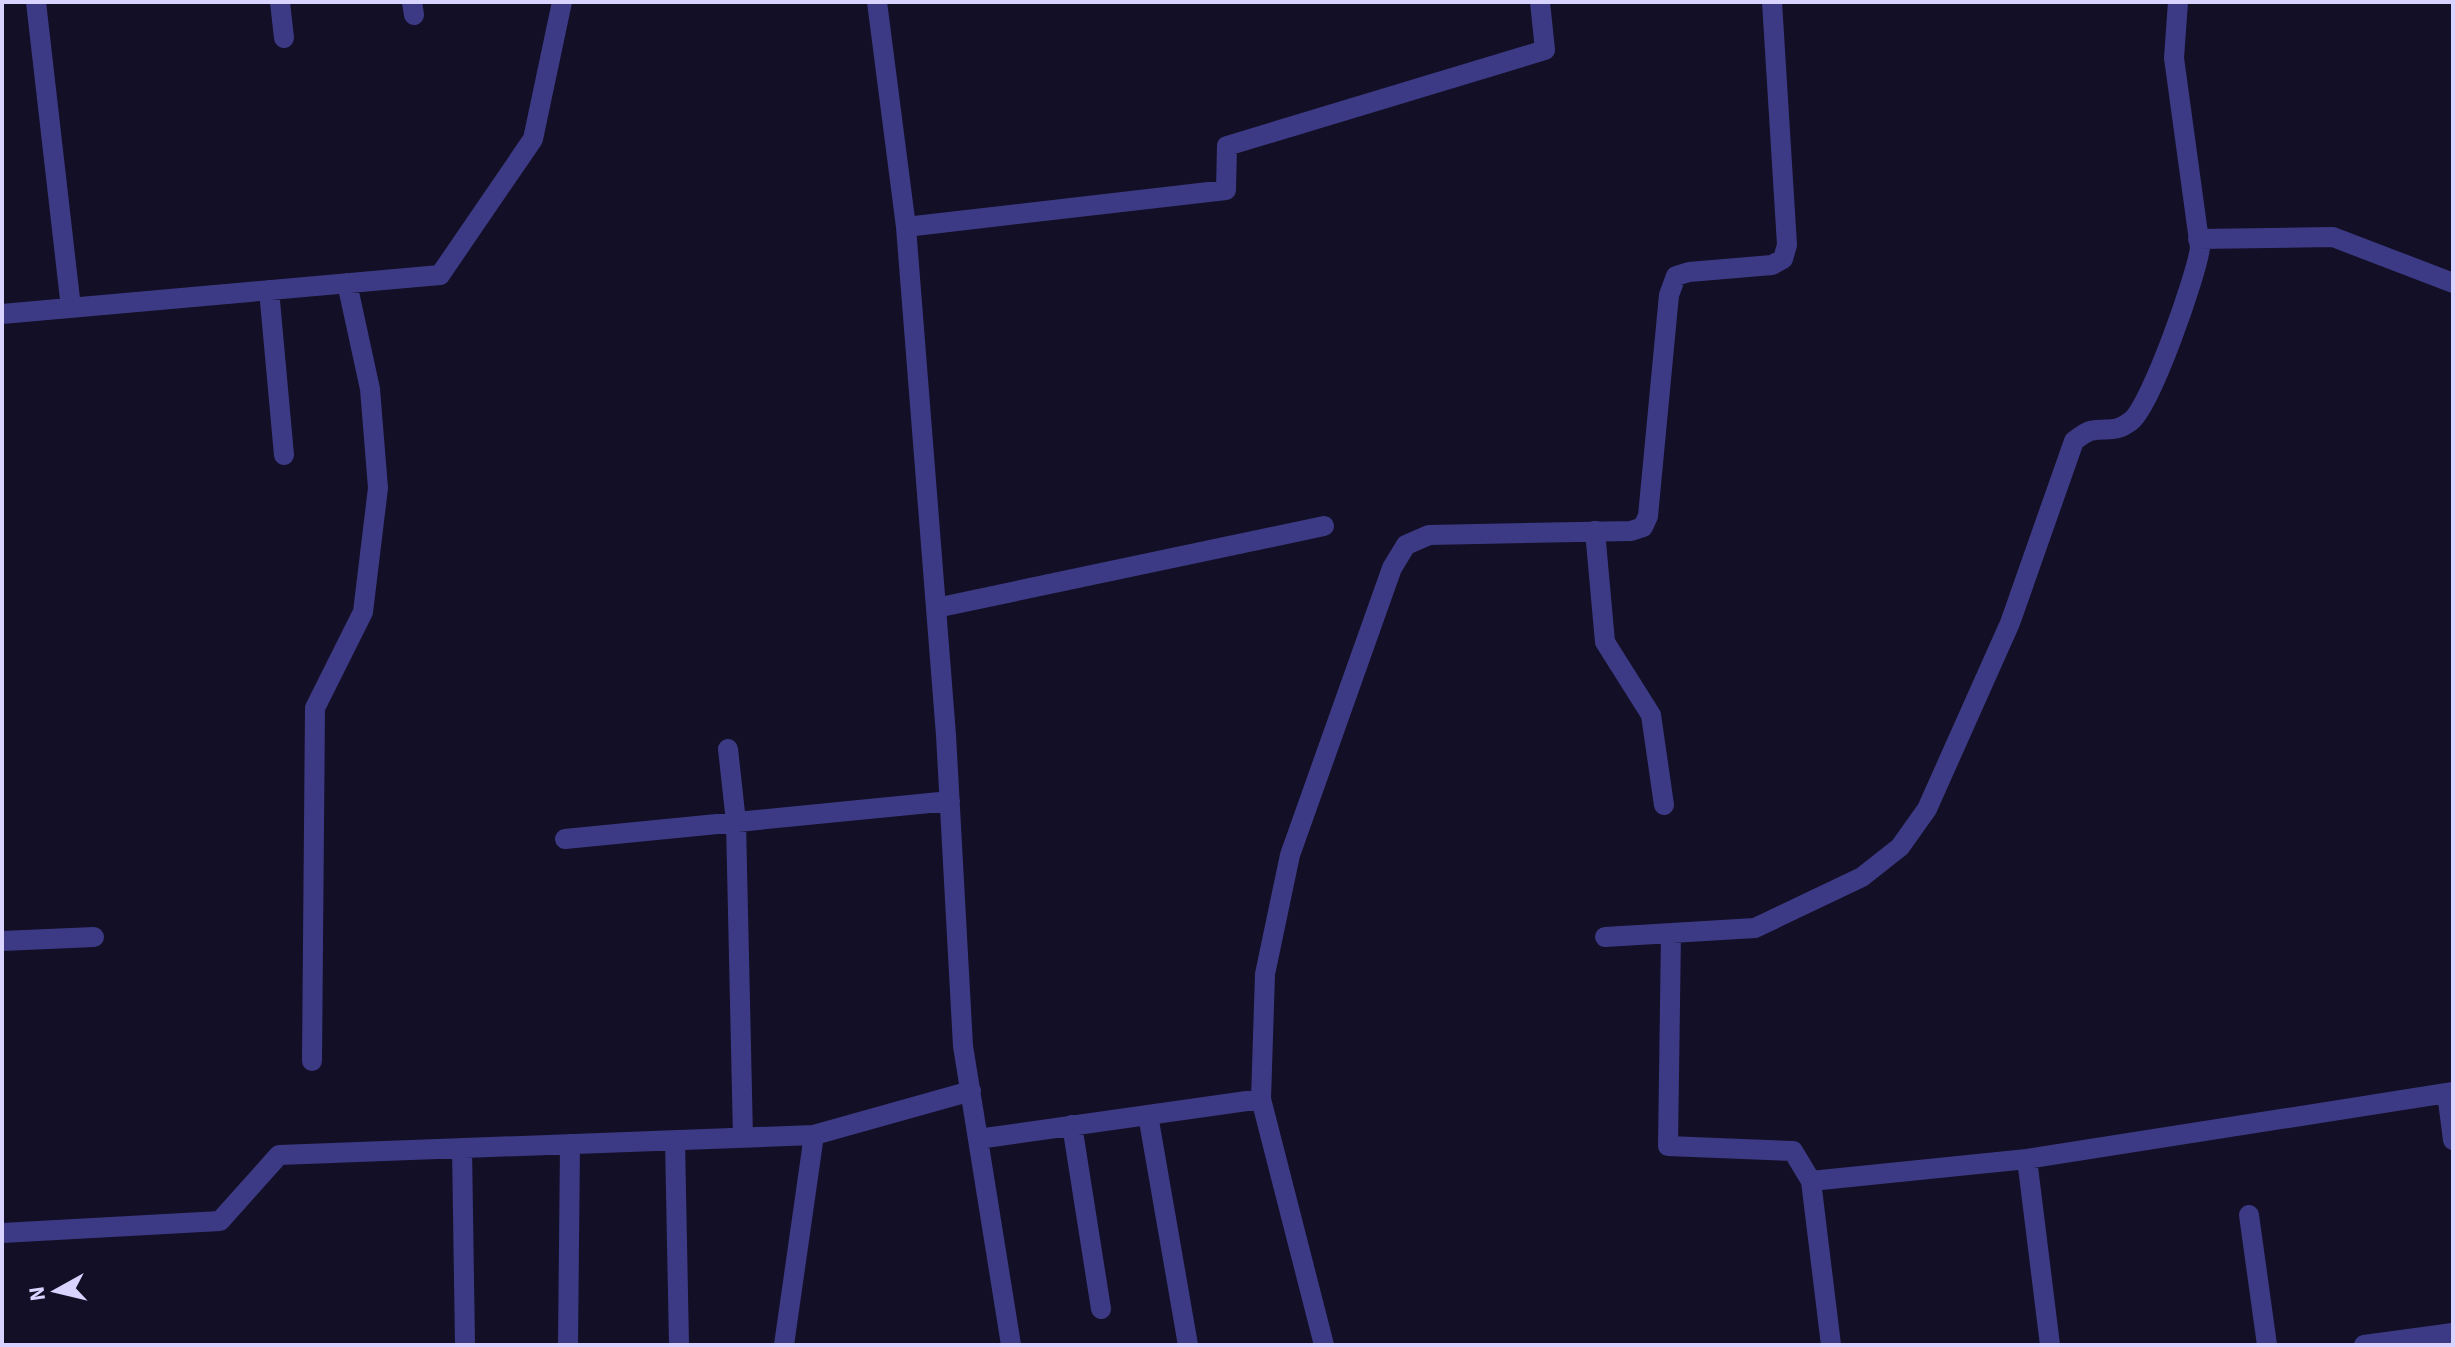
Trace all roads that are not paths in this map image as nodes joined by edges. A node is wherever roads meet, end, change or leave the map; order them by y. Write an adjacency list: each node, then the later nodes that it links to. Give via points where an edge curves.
1 (36, 2): 14 (street)
2 (280, 2): 8 (street)
3 (562, 2): 11 (street, via 533,139 440,275)
4 (877, 2): 9 (street)
5 (1540, 2): 9 (street, via 1545,50 1227,146 1226,190)
6 (1772, 2): 18 (street, via 1787,245 1783,259 1772,265 1676,276 1669,295 1648,516 1643,527 1631,531)
7 (2178, 2): 10 (street, via 2174,58)
8 (284, 38)
9 (906, 227): 19 (street)
10 (2198, 239): 12 (street, via 2333,237); 25 (street, via 2197,267 2138,415 2115,431 2088,431 2074,441 2010,623 1927,809 1900,847 1862,877 1755,928)
11 (347, 283): 13 (street); 29 (street, via 370,389 378,488 363,612 315,708)
12 (2453, 283)
13 (269, 290): 14 (street); 16 (street)
14 (71, 308): 15 (street)
15 (2, 314)
16 (284, 455)
17 (1324, 526): 19 (street)
18 (1595, 531): 22 (street, via 1605,642 1651,715); 32 (street, via 1429,535 1406,545 1392,568 1290,855 1265,974)
19 (936, 608): 21 (street)
20 (728, 749): 23 (street)
21 (950, 801): 23 (street); 30 (street, via 963,1046)
22 (1664, 805)
23 (736, 822): 24 (street); 36 (street)
24 (565, 839)
25 (1671, 933): 27 (street); 43 (street, via 1668,1146 1793,1151)
26 (94, 937): 28 (street)
27 (1605, 937)
28 (2, 941)
29 (312, 1061)
30 (971, 1091): 35 (street); 37 (street)
31 (2450, 1093): 39 (street); 42 (street)
32 (1261, 1099): 33 (street); 54 (street)
33 (1148, 1115): 34 (street); 53 (street)
34 (1072, 1125): 37 (street); 46 (street)
35 (814, 1135): 36 (street); 51 (street)
36 (743, 1138): 38 (street)
37 (978, 1139): 52 (street)
38 (675, 1140): 40 (street); 50 (street)
39 (2453, 1140)
40 (570, 1144): 41 (street); 49 (street)
41 (462, 1148): 45 (street, via 279,1155 220,1221); 48 (street)
42 (2027, 1159): 43 (street); 56 (street)
43 (1811, 1181): 55 (street)
44 (2249, 1215): 57 (street)
45 (2, 1233)
46 (1101, 1309)
47 (2453, 1333): 58 (street)
48 (465, 1345)
49 (568, 1345)
50 (679, 1345)
51 (784, 1345)
52 (1011, 1345)
53 (1188, 1345)
54 (1324, 1345)
55 (1831, 1345)
56 (2050, 1345)
57 (2267, 1345)
58 (2364, 1345)

